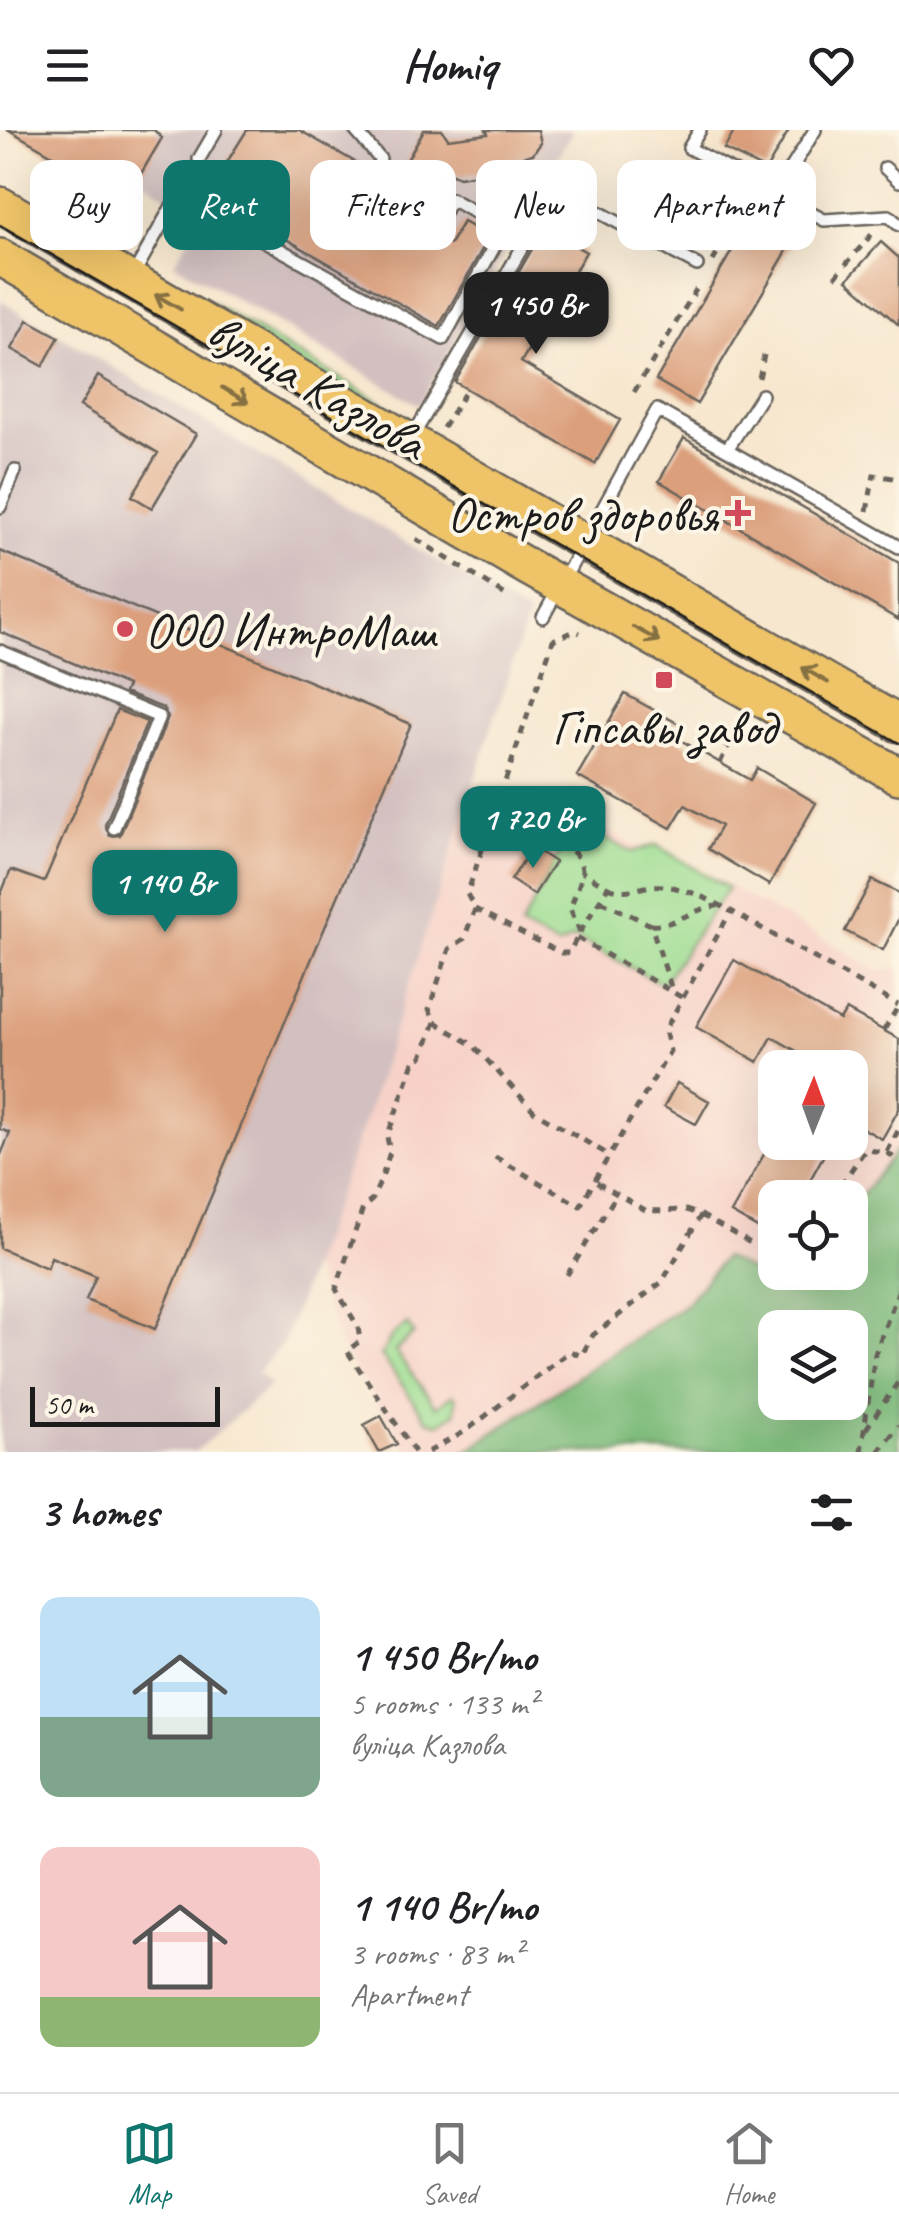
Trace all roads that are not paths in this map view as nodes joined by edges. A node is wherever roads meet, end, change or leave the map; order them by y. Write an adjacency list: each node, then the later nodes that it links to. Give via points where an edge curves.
1 (216, 130): 6 (lane)
2 (354, 130): 5 (lane)
3 (700, 130): 7 (lane, via 689,148)
4 (815, 130): 8 (lane)
5 (380, 159)
6 (198, 160)
7 (711, 160)
8 (797, 160)
9 (885, 168): 10 (lane)
10 (899, 181)
11 (456, 203): 16 (lane, via 504,228 443,339)
12 (0, 205): 19 (main road, вуліца Казлова)
13 (816, 216): 15 (lane, via 889,216)
14 (163, 222): 19 (lane)
15 (899, 225)
16 (281, 250)
17 (0, 257): 27 (main road, вуліца Казлова, one-way to 27)
18 (704, 265): 21 (lane, via 556,189)
19 (130, 280): 21 (main road, вуліца Казлова, one-way to 19)
20 (762, 395): 22 (lane)
21 (410, 441): 25 (main road, вуліца Казлова)
22 (728, 448): 25 (lane, via 657,410); 26 (lane)
23 (16, 471): 24 (lane)
24 (0, 507)
25 (587, 542): 27 (lane); 30 (main road, вуліца Казлова, one-way to 25)
26 (899, 547)
27 (562, 586): 28 (lane); 31 (main road, вуліца Казлова, one-way to 31)
28 (544, 617)
29 (0, 652): 32 (lane, via 159,718)
30 (899, 724)
31 (899, 776)
32 (114, 828)

